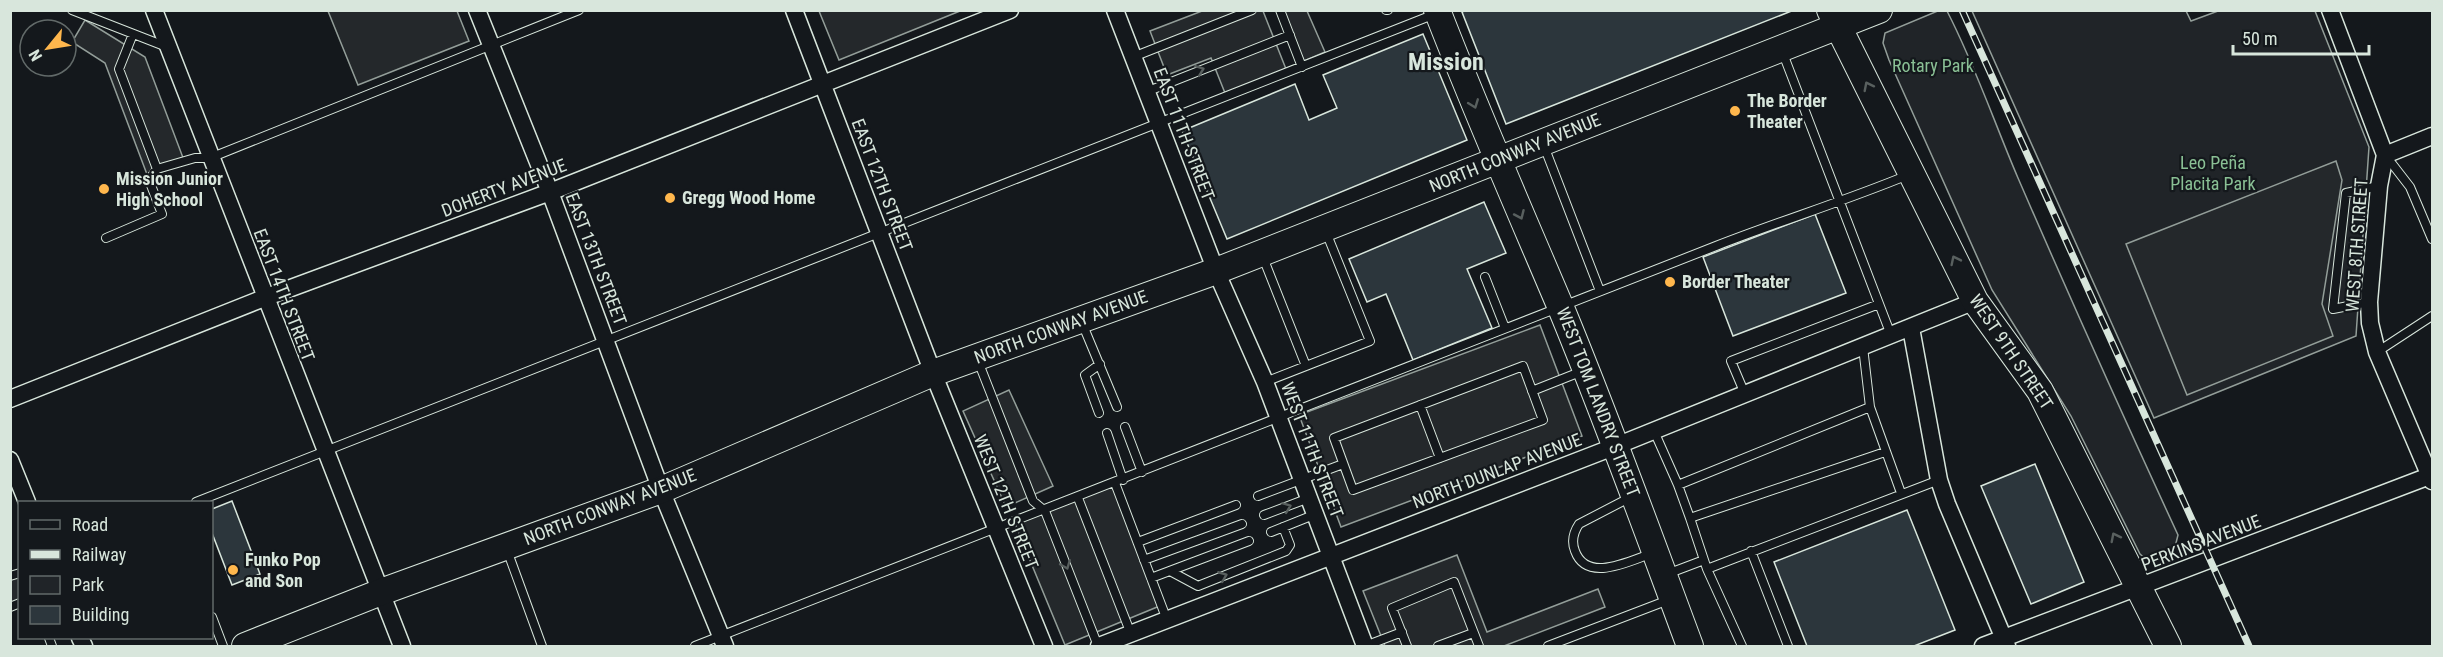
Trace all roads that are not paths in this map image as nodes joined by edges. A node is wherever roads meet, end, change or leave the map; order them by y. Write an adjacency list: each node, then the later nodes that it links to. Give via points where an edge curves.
1 (72, 10): 14 (lane)
2 (154, 10): 17 (street, EAST 14TH STREET)
3 (477, 10): 16 (street, EAST 13TH STREET)
4 (579, 10): 16 (lane)
5 (794, 10): 21 (street, EAST 12TH STREET)
6 (1010, 10): 21 (street, DOHERTY AVENUE)
7 (1115, 10): 19 (street, EAST 11TH STREET)
8 (1252, 10): 19 (lane)
9 (1280, 10): 15 (lane)
10 (1879, 10): 13 (main road, NORTH CONWAY AVENUE)
11 (2330, 10): 26 (street, WEST 8TH STREET)
12 (1438, 12): 20 (lane); 28 (main road, WEST TOM LANDRY STREET, one-way to 28)
13 (1834, 18): 18 (main road, NORTH CONWAY AVENUE); 30 (main road, WEST 9TH STREET, one-way to 13)
14 (133, 34): 17 (lane); 29 (lane, via 119,69)
15 (1290, 35): 20 (lane); 22 (lane, one-way to 15)
16 (490, 45): 27 (lane); 32 (street, EAST 13TH STREET)
17 (168, 48): 27 (street, EAST 14TH STREET)
18 (1780, 48): 25 (main road, NORTH CONWAY AVENUE); 33 (lane)
19 (1133, 57): 22 (street, EAST 11TH STREET)
20 (1302, 67): 23 (lane)
21 (822, 83): 32 (street, DOHERTY AVENUE); 35 (street, EAST 12TH STREET)
22 (1146, 92): 23 (street, EAST 11TH STREET)
23 (1160, 125): 35 (lane); 39 (street, EAST 11TH STREET)
24 (2433, 136): 26 (street)
25 (1542, 143): 28 (main road, NORTH CONWAY AVENUE); 41 (lane)
26 (2385, 155): 31 (street, WEST 8TH STREET); 37 (lane, via 2410,187)
27 (210, 158): 29 (lane, via 195,158); 42 (street, EAST 14TH STREET)
28 (1496, 161): 34 (main road, NORTH CONWAY AVENUE); 46 (main road, WEST TOM LANDRY STREET, one-way to 46)
29 (157, 169): 36 (lane, via 149,180 162,214)
30 (1911, 173): 33 (lane); 43 (main road, WEST 9TH STREET, one-way to 30)
31 (2379, 186): 44 (street, WEST 8TH STREET); 44 (lane, via 2346,193 2333,309)
32 (550, 192): 42 (street, DOHERTY AVENUE); 52 (street, EAST 13TH STREET)
33 (1840, 203): 41 (lane, via 1796,215); 45 (lane)
34 (1325, 228): 38 (main road, NORTH CONWAY AVENUE); 57 (lane, via 1370,341)
35 (879, 232): 52 (lane); 59 (street, EAST 12TH STREET)
36 (106, 238)
37 (2433, 239)
38 (1261, 253): 39 (main road, NORTH CONWAY AVENUE); 57 (lane)
39 (1216, 271): 48 (main road, NORTH CONWAY AVENUE); 60 (street, WEST 11TH STREET)
40 (1485, 277): 49 (lane)
41 (1600, 291): 46 (lane)
42 (264, 297): 63 (street, DOHERTY AVENUE); 73 (street, EAST 14TH STREET)
43 (1975, 301): 50 (street, NORTH DUNLAP AVENUE); 111 (main road, WEST 9TH STREET, one-way to 43, via 2040,391)
44 (2368, 302): 54 (street, WEST 8TH STREET)
45 (1879, 304): 51 (lane); 62 (lane, via 1731,361)
46 (1560, 306): 49 (lane); 58 (main road, WEST TOM LANDRY STREET)
47 (2433, 316): 54 (lane)
48 (1080, 320): 55 (main road, NORTH CONWAY AVENUE); 56 (lane)
49 (1505, 328): 68 (lane)
50 (1911, 328): 51 (street, NORTH DUNLAP AVENUE); 81 (street)
51 (1891, 336): 53 (street, NORTH DUNLAP AVENUE)
52 (605, 340): 73 (lane); 84 (street, EAST 13TH STREET)
53 (1863, 347): 62 (street, NORTH DUNLAP AVENUE); 66 (lane)
54 (2377, 352): 79 (street, WEST 8TH STREET)
55 (977, 357): 59 (main road, NORTH CONWAY AVENUE); 93 (lane, via 1032,501)
56 (1100, 364): 65 (lane); 67 (lane, via 1085,375)
57 (1306, 366): 60 (lane)
58 (1586, 370): 61 (lane); 72 (main road, WEST TOM LANDRY STREET)
59 (933, 373): 84 (main road, NORTH CONWAY AVENUE); 99 (street, WEST 12TH STREET)
60 (1265, 382): 68 (street, WEST 11TH STREET)
61 (1532, 391): 64 (lane, via 1523,366); 75 (lane, via 1543,420)
62 (1745, 394): 70 (street, NORTH DUNLAP AVENUE)
63 (10, 399)
64 (1420, 405): 75 (lane); 77 (lane, via 1334,438)
65 (1117, 407)
66 (1870, 407): 74 (lane); 83 (lane)
67 (1099, 413)
68 (1278, 417): 78 (lane); 80 (street, WEST 11TH STREET)
69 (1125, 427): 78 (lane)
70 (1654, 431): 72 (street, NORTH DUNLAP AVENUE); 83 (lane)
71 (1107, 433): 82 (lane)
72 (1616, 446): 87 (main road, WEST TOM LANDRY STREET); 105 (street, NORTH DUNLAP AVENUE)
73 (325, 451): 91 (lane); 112 (street, EAST 14TH STREET)
74 (1885, 452): 85 (lane); 96 (lane)
75 (1440, 458): 77 (lane, via 1353,490)
76 (10, 460): 90 (street)
77 (1343, 464): 80 (lane)
78 (1142, 472): 82 (lane)
79 (2432, 477): 111 (street, PERKINS AVENUE)
80 (1302, 480): 86 (lane); 89 (street, WEST 11TH STREET)
81 (1939, 480): 85 (lane); 119 (street)
82 (1119, 481): 88 (lane); 102 (lane)
83 (1678, 485): 96 (lane)
84 (661, 490): 103 (main road, NORTH CONWAY AVENUE); 118 (street, EAST 13TH STREET)
85 (1901, 493): 104 (lane)
86 (1258, 496)
87 (1634, 496): 109 (main road, WEST TOM LANDRY STREET); 109 (lane, via 1579,524 1573,532 1574,550 1584,563 1599,569)
88 (1078, 498): 93 (lane); 117 (lane)
89 (1310, 498): 94 (street, WEST 11TH STREET); 95 (lane, one-way to 89)
90 (27, 501)
91 (199, 501)
92 (1236, 505): 102 (lane)
93 (1045, 511): 99 (lane); 126 (lane, one-way to 126)
94 (1316, 514): 98 (lane); 105 (street, WEST 11TH STREET)
95 (1264, 515)
96 (1690, 518): 107 (lane)
97 (1242, 524): 106 (lane)
98 (1283, 527): 100 (lane); 108 (lane, one-way to 98, via 1198,586 1286,551 1290,545)
99 (997, 530): 118 (lane); 125 (street, WEST 12TH STREET)
100 (1271, 532)
101 (1249, 541): 108 (lane)
102 (1137, 542): 106 (lane)
103 (506, 546): 112 (main road, NORTH CONWAY AVENUE); 123 (lane)
104 (1751, 551): 107 (lane); 134 (lane)
105 (1331, 555): 114 (street, NORTH DUNLAP AVENUE); 127 (street, WEST 11TH STREET)
106 (1144, 560): 110 (lane)
107 (1706, 564): 109 (lane); 133 (lane)
108 (1170, 571): 110 (lane)
109 (1664, 575): 131 (lane); 132 (main road, WEST TOM LANDRY STREET)
110 (1151, 578): 114 (lane)
111 (2140, 587): 119 (street, PERKINS AVENUE); 136 (main road, WEST 9TH STREET)
112 (381, 592): 121 (main road, NORTH CONWAY AVENUE); 122 (street, EAST 14TH STREET)
113 (213, 620): 120 (lane)
114 (1167, 620): 117 (street, NORTH DUNLAP AVENUE)
115 (1402, 632): 116 (lane, via 1392,608 1454,582); 127 (lane); 128 (lane)
116 (1473, 633): 129 (lane); 130 (lane)
117 (1131, 634): 126 (street, NORTH DUNLAP AVENUE)
118 (723, 641): 124 (lane)
119 (2006, 643): 135 (street, PERKINS AVENUE)
120 (223, 646)
121 (245, 646)
122 (402, 646)
123 (542, 646)
124 (695, 646)
125 (1044, 646)
126 (1099, 646)
127 (1365, 646)
128 (1407, 646)
129 (1438, 646)
130 (1479, 646)
131 (1548, 646)
132 (1690, 646)
133 (1742, 646)
134 (1788, 646)
135 (1983, 646)
136 (2168, 646)

